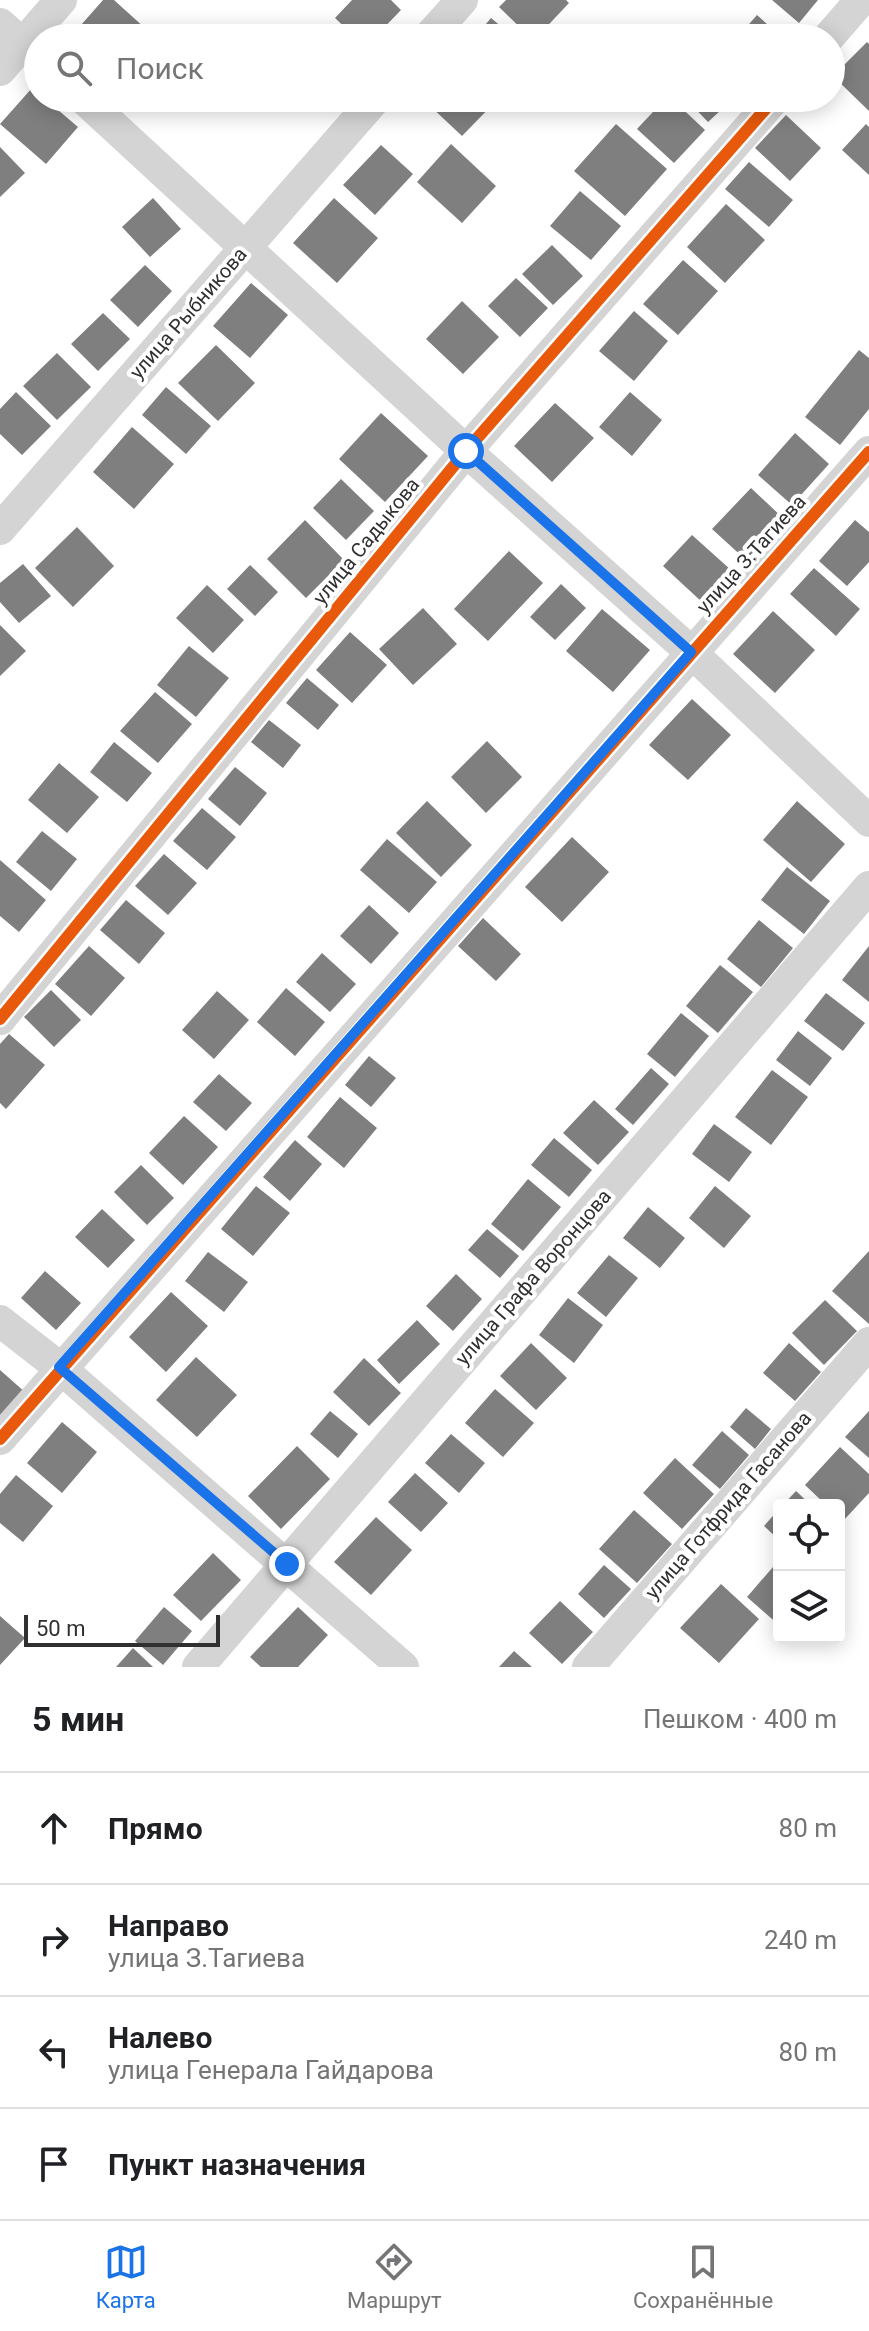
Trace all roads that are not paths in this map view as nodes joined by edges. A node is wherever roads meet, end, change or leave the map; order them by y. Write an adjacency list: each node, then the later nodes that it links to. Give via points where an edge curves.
1 (61, 0): 4 (street)
2 (462, 0): 5 (street)
3 (861, 0): 6 (street)
4 (38, 24)
5 (441, 24)
6 (840, 24)
7 (20, 42): 8 (street)
8 (0, 70)
9 (99, 112): 12 (street)
10 (364, 112): 12 (street, улица Рыбникова)
11 (763, 112): 13 (street, улица Садыкова)
12 (247, 246): 13 (street); 15 (street, улица Рыбникова)
13 (466, 451): 16 (street); 19 (street, улица Садыкова)
14 (869, 452): 16 (street, улица З.Тагиева)
15 (0, 529)
16 (691, 652): 17 (street); 22 (street, улица З.Тагиева)
17 (869, 821)
18 (869, 887): 24 (street, улица Графа Воронцова)
19 (0, 1019)
20 (0, 1321): 22 (street)
21 (869, 1343): 27 (street, улица Готфрида Гасанова)
22 (59, 1367): 23 (street, улица З.Тагиева); 24 (street)
23 (0, 1439)
24 (287, 1564): 25 (street, улица Графа Воронцова); 26 (street)
25 (198, 1667)
26 (403, 1667)
27 (588, 1667)

